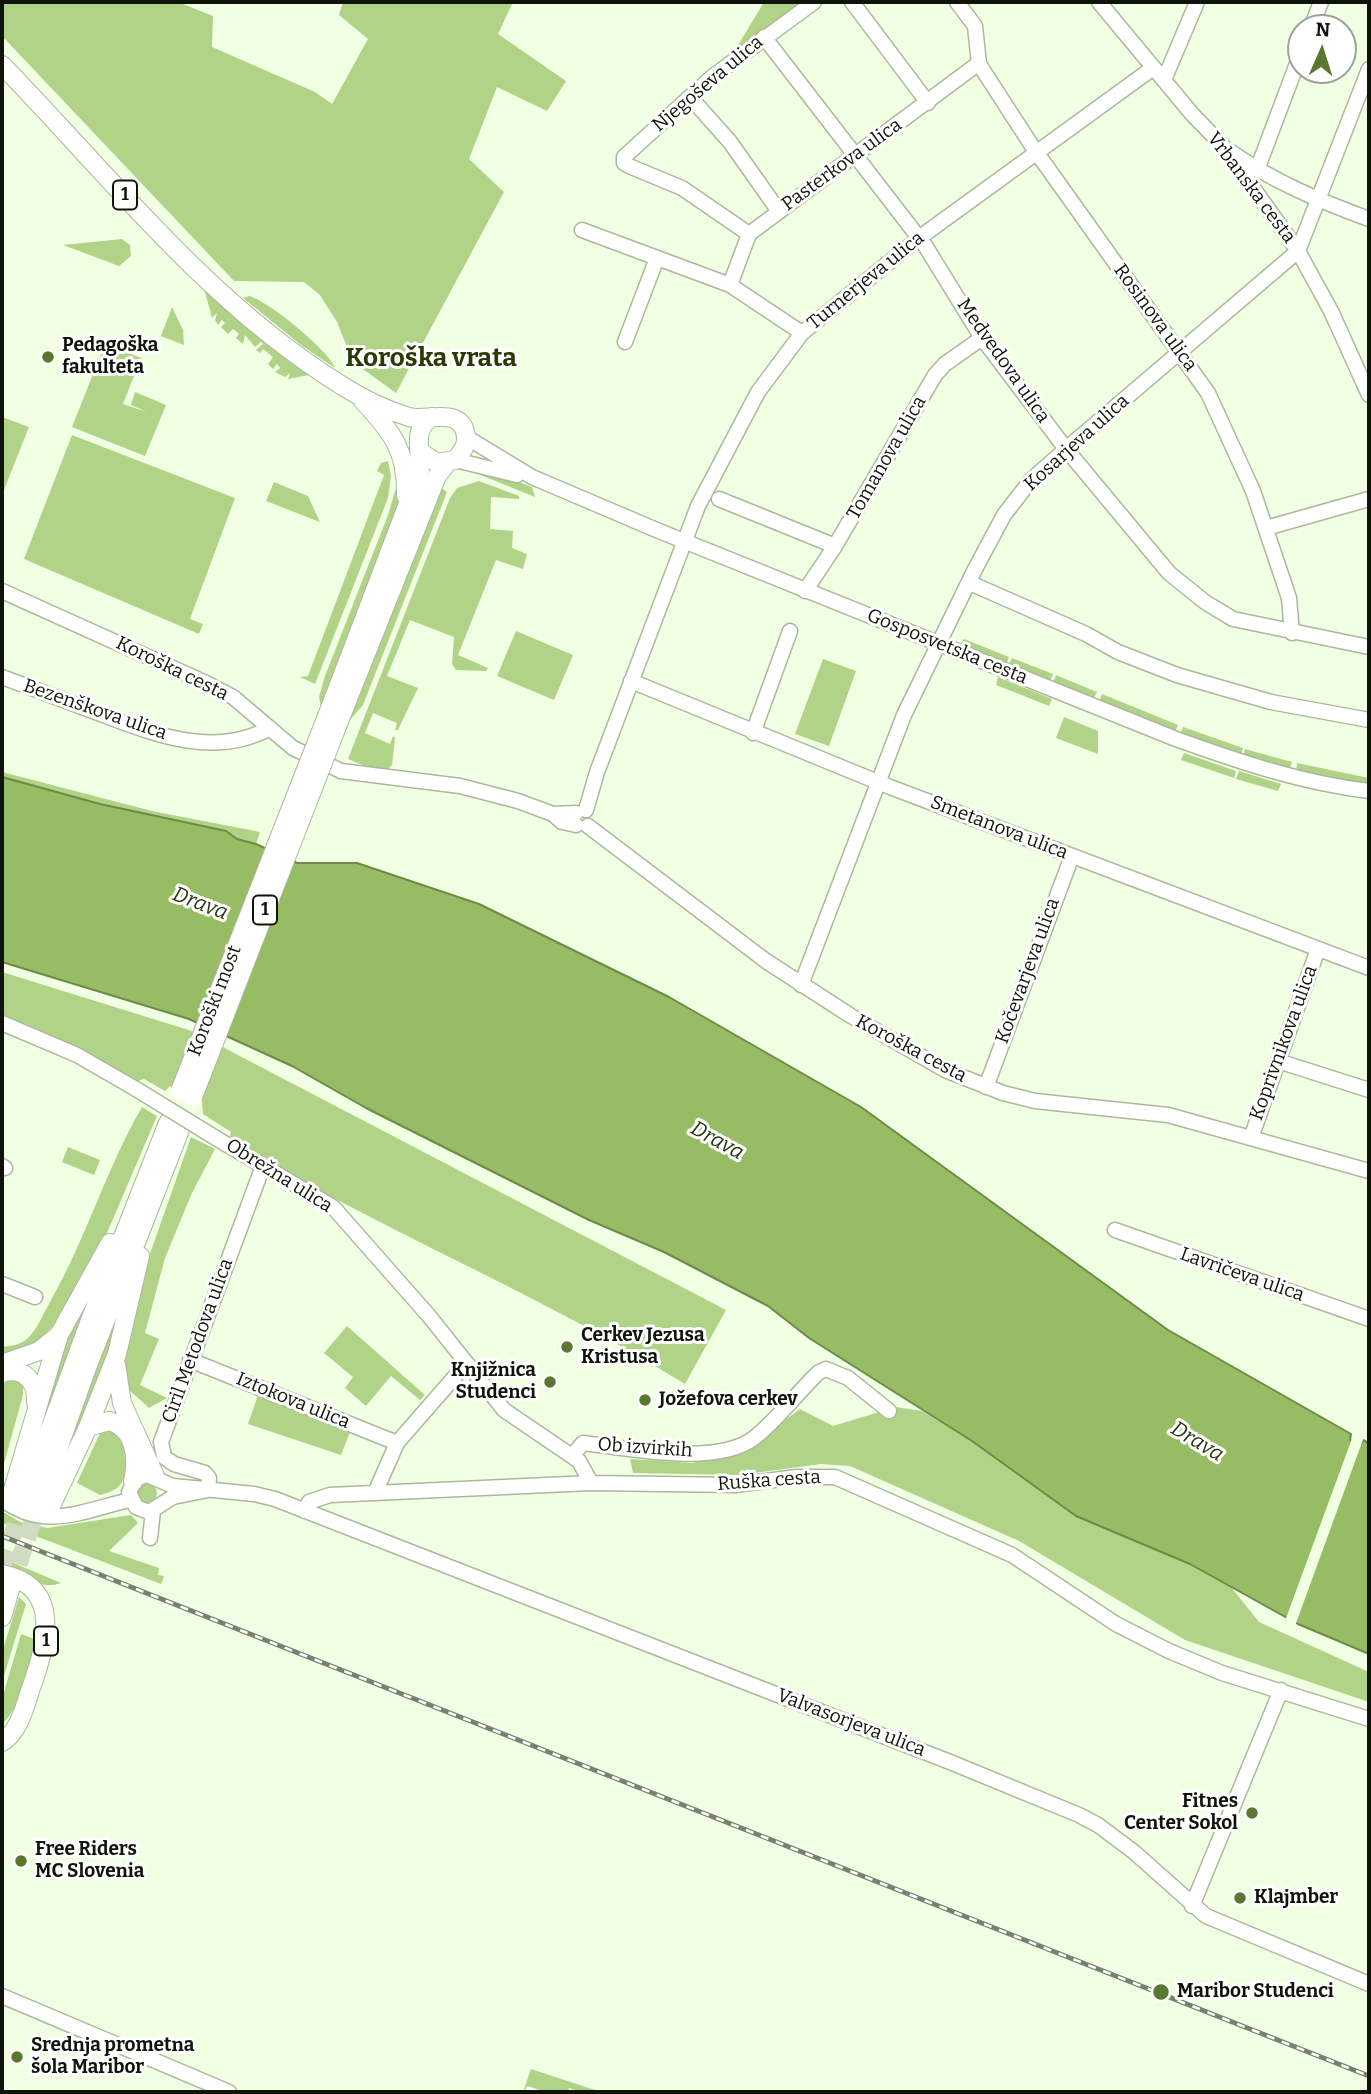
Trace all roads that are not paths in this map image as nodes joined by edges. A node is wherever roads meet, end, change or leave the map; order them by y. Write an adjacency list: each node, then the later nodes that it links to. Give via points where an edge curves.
1 (814, 2): 6 (street, Njegoševa ulica)
2 (852, 2): 14 (street)
3 (957, 2): 7 (street, Rosinova ulica, via 975,26)
4 (1099, 2): 9 (street, Vrbanska cesta)
5 (1197, 2): 11 (street)
6 (764, 37): 13 (street, Njegoševa ulica); 17 (street, Medvedova ulica)
7 (979, 63): 14 (street, Pasterkova ulica); 16 (street, Rosinova ulica)
8 (2, 65): 32 (main road, 1, via 214,286 285,347)
9 (1153, 68): 11 (street, Vrbanska cesta); 16 (street, Turnerjeva ulica)
10 (1369, 69): 19 (street, Kosarjeva ulica)
11 (1164, 80): 15 (street, Vrbanska cesta)
12 (1289, 84): 18 (street)
13 (690, 97): 20 (street, via 730,142); 23 (street, Njegoševa ulica, via 627,153 624,163 682,188)
14 (928, 103): 17 (street, Pasterkova ulica)
15 (1224, 147): 18 (street); 25 (street, Vrbanska cesta)
16 (1038, 153): 24 (street, Turnerjeva ulica); 31 (street, Rosinova ulica)
17 (856, 155): 20 (street, Pasterkova ulica); 24 (street, Medvedova ulica)
18 (1257, 170): 19 (street)
19 (1317, 200): 21 (street); 25 (street, Kosarjeva ulica)
20 (778, 210): 23 (street, Pasterkova ulica)
21 (1369, 219)
22 (582, 230): 26 (street)
23 (749, 234): 27 (street, Pasterkova ulica)
24 (919, 238): 28 (street, Turnerjeva ulica); 29 (street, Medvedova ulica)
25 (1298, 251): 31 (street, Kosarjeva ulica); 33 (street, Vrbanska cesta)
26 (657, 258): 27 (street); 30 (street)
27 (730, 285): 28 (street)
28 (802, 333): 44 (street, Turnerjeva ulica, via 737,429)
29 (982, 338): 37 (street, Medvedova ulica); 45 (street, Tomanova ulica, via 935,376)
30 (625, 342)
31 (1180, 351): 37 (street, Kosarjeva ulica); 43 (street, Rosinova ulica, via 1227,431)
32 (359, 396): 34 (main road, 1, via 407,416); 36 (main road, 1); 42 (main road, 1, via 390,430 401,453 406,475)
33 (1369, 396)
34 (432, 417): 35 (main road, 1, via 456,419); 36 (main road, via 423,425)
35 (466, 438): 38 (main road, 1, via 461,454); 39 (street)
36 (420, 445): 38 (main road, via 429,460); 42 (main road, 1, via 419,475)
37 (1066, 449): 46 (street, Kosarjeva ulica, via 1004,514); 50 (street, Medvedova ulica, via 1169,573 1189,590 1233,618)
38 (451, 461): 39 (street); 55 (main road, 1, via 437,476)
39 (532, 477): 44 (street, Gosposvetska cesta)
40 (719, 499): 45 (street)
41 (1369, 499): 43 (street)
42 (402, 520): 55 (main road, 1)
43 (1266, 528): 50 (street, Rosinova ulica, via 1289,598)
44 (685, 542): 48 (street, Gosposvetska cesta); 54 (street, Turnerjeva ulica)
45 (835, 546): 48 (street, Tomanova ulica)
46 (970, 583): 51 (street, Kosarjeva ulica); 56 (street, via 1177,675 1271,702)
47 (2, 591): 57 (street, Koroška cesta, via 206,683 233,697)
48 (805, 591): 51 (street, Gosposvetska cesta)
49 (790, 631): 58 (street)
50 (1292, 633): 52 (street, Medvedova ulica)
51 (940, 642): 59 (street, Kosarjeva ulica); 60 (street, Gosposvetska cesta, via 1240,762 1324,786)
52 (1369, 648)
53 (2, 677): 57 (street, Bezenškova ulica, via 155,734 187,741 219,744 244,740)
54 (631, 681): 58 (street, Smetanova ulica); 61 (street, Turnerjeva ulica)
55 (332, 720): 70 (main road, Koroški most / 1, bridge)
56 (1369, 720)
57 (270, 728): 61 (street, Koroška cesta, via 293,748 341,771 460,786)
58 (754, 733): 59 (street, Smetanova ulica)
59 (878, 782): 62 (street, Smetanova ulica); 65 (street, Kosarjeva ulica)
60 (1369, 791)
61 (581, 818): 65 (street, Koroška cesta)
62 (1072, 856): 63 (street, Smetanova ulica); 68 (street, Kočevarjeva ulica)
63 (1318, 949): 64 (street, Smetanova ulica); 67 (street, Koprivnikova ulica)
64 (1369, 968)
65 (801, 985): 68 (street, Koroška cesta, via 934,1065)
66 (2, 1023): 73 (street, Obrežna ulica, bridge, via 77,1055)
67 (1278, 1061): 69 (street); 72 (street, Koprivnikova ulica)
68 (986, 1087): 72 (street, Koroška cesta, via 1035,1101 1168,1115)
69 (1369, 1090)
70 (184, 1101)
71 (174, 1126): 75 (main road)
72 (1251, 1138): 74 (street, Koroška cesta)
73 (263, 1166): 82 (street, Ciril Metodova ulica); 84 (street, Obrežna ulica, via 333,1207)
74 (1369, 1171)
75 (143, 1203): 80 (main road, via 121,1220); 81 (main road, via 146,1234); 96 (main road)
76 (1115, 1230): 79 (street, Lavričeva ulica)
77 (2, 1284): 78 (street)
78 (34, 1297)
79 (1369, 1319)
80 (59, 1335): 83 (main road, via 39,1351); 86 (main road)
81 (117, 1354): 88 (main road); 91 (main road, via 122,1403)
82 (190, 1360): 89 (street, Iztokova ulica); 94 (street, Ciril Metodova ulica, via 161,1450 174,1464 205,1473)
83 (2, 1364)
84 (466, 1365): 89 (street); 90 (street, Obrežna ulica, via 504,1409)
85 (2, 1373): 86 (main road, via 28,1377 35,1388)
86 (35, 1409): 96 (main road)
87 (889, 1411): 90 (street, Ob izvirkih, via 848,1378 826,1369 752,1440 733,1448 686,1453 583,1443)
88 (88, 1427): 92 (main road, via 109,1421 124,1429 136,1459); 96 (main road)
89 (397, 1443): 95 (street)
90 (572, 1456): 93 (street, Obrežna ulica)
91 (159, 1480): 92 (street, via 143,1475); 94 (street); 98 (street, via 166,1495)
92 (133, 1482): 97 (street)
93 (591, 1483): 95 (street, Ruška cesta); 103 (street, Ruška cesta, via 735,1485 815,1475 849,1480 1012,1555 1099,1614 1169,1651)
94 (208, 1490): 98 (street, via 183,1494); 99 (street, via 254,1494)
95 (375, 1493): 99 (street, Ruška cesta, via 318,1497)
96 (25, 1500): 97 (street, via 27,1514 53,1518)
97 (131, 1500): 98 (street, via 140,1510)
98 (158, 1507): 100 (street)
99 (305, 1511): 107 (street, Valvasorjeva ulica, via 1079,1815 1134,1852)
100 (150, 1538)
101 (6, 1582): 102 (main road, 1); 105 (main road, 1, via 24,1584 35,1594 47,1623 44,1650)
102 (2, 1617)
103 (1281, 1690): 104 (street, Ruška cesta); 107 (street)
104 (1369, 1719)
105 (9, 1728): 106 (main road, 1)
106 (2, 1742)
107 (1192, 1906): 108 (street, Valvasorjeva ulica, via 1221,1924)
108 (1369, 1984)
109 (2, 1996): 110 (street)
110 (229, 2092)

